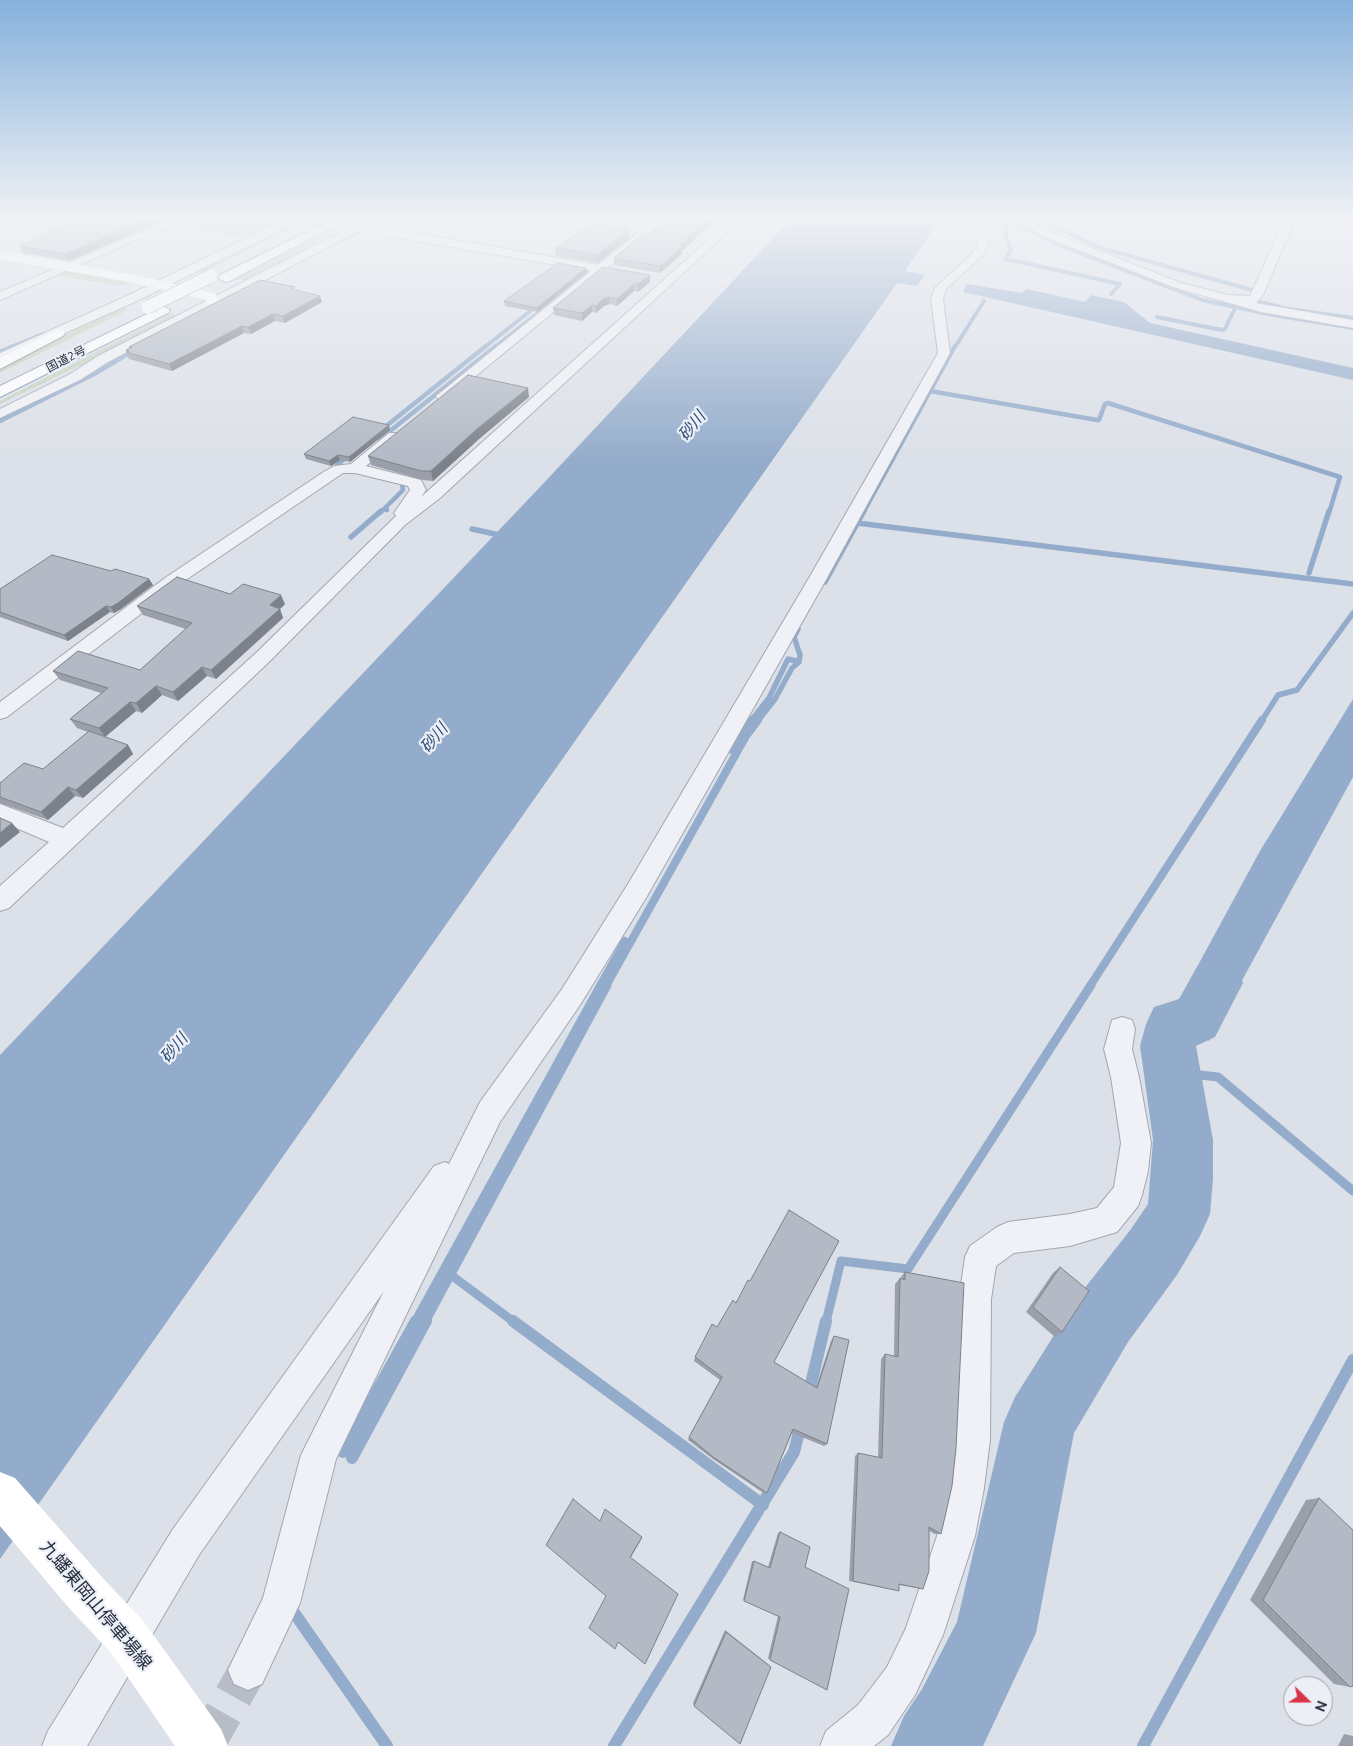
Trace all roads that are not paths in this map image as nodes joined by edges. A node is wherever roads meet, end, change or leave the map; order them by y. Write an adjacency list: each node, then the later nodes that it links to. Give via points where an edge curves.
1 (131, 298): 16 (street)
2 (173, 298): 14 (main road, 国道2号, bridge)
3 (176, 298): 13 (main road)
4 (179, 298): 14 (main road, 国道2号)
5 (211, 298): 13 (main road)
6 (219, 298): 13 (street)
7 (561, 298): 22 (street)
8 (650, 298): 27 (street, via 434,495)
9 (937, 298): 33 (street, via 944,353 637,891 571,997)
10 (1225, 298): 15 (street)
11 (1242, 298): 12 (street)
12 (1255, 298)
13 (214, 301): 18 (street)
14 (155, 309): 20 (main road, 国道2号); 21 (main road, 国道2号)
15 (1353, 324)
16 (58, 333): 17 (street); 19 (main road)
17 (0, 358)
18 (103, 359): 23 (main road); 24 (street, via 75,377)
19 (0, 364)
20 (0, 381)
21 (0, 392)
22 (431, 406)
23 (0, 408)
24 (0, 414)
25 (408, 424): 26 (street)
26 (355, 468): 27 (street, via 418,486 402,510); 28 (street, via 339,469 327,476 171,582)
27 (399, 522): 30 (street, via 263,658)
28 (0, 712)
29 (0, 812): 30 (street)
30 (66, 839): 31 (street)
31 (0, 901)
32 (1122, 1029): 39 (street, via 1118,1049 1136,1143 1127,1195 1106,1221 1070,1230 1008,1238 981,1257 975,1299 972,1440 956,1536 923,1636 901,1681 873,1720)
33 (490, 1112): 35 (street, via 186,1542); 36 (street, via 319,1455 281,1603)
34 (0, 1493): 35 (main road, 九蟠東岡山停車場線)
35 (128, 1638): 37 (street); 38 (main road, 九蟠東岡山停車場線)
36 (248, 1670)
37 (63, 1746)
38 (204, 1746)
39 (841, 1746)

